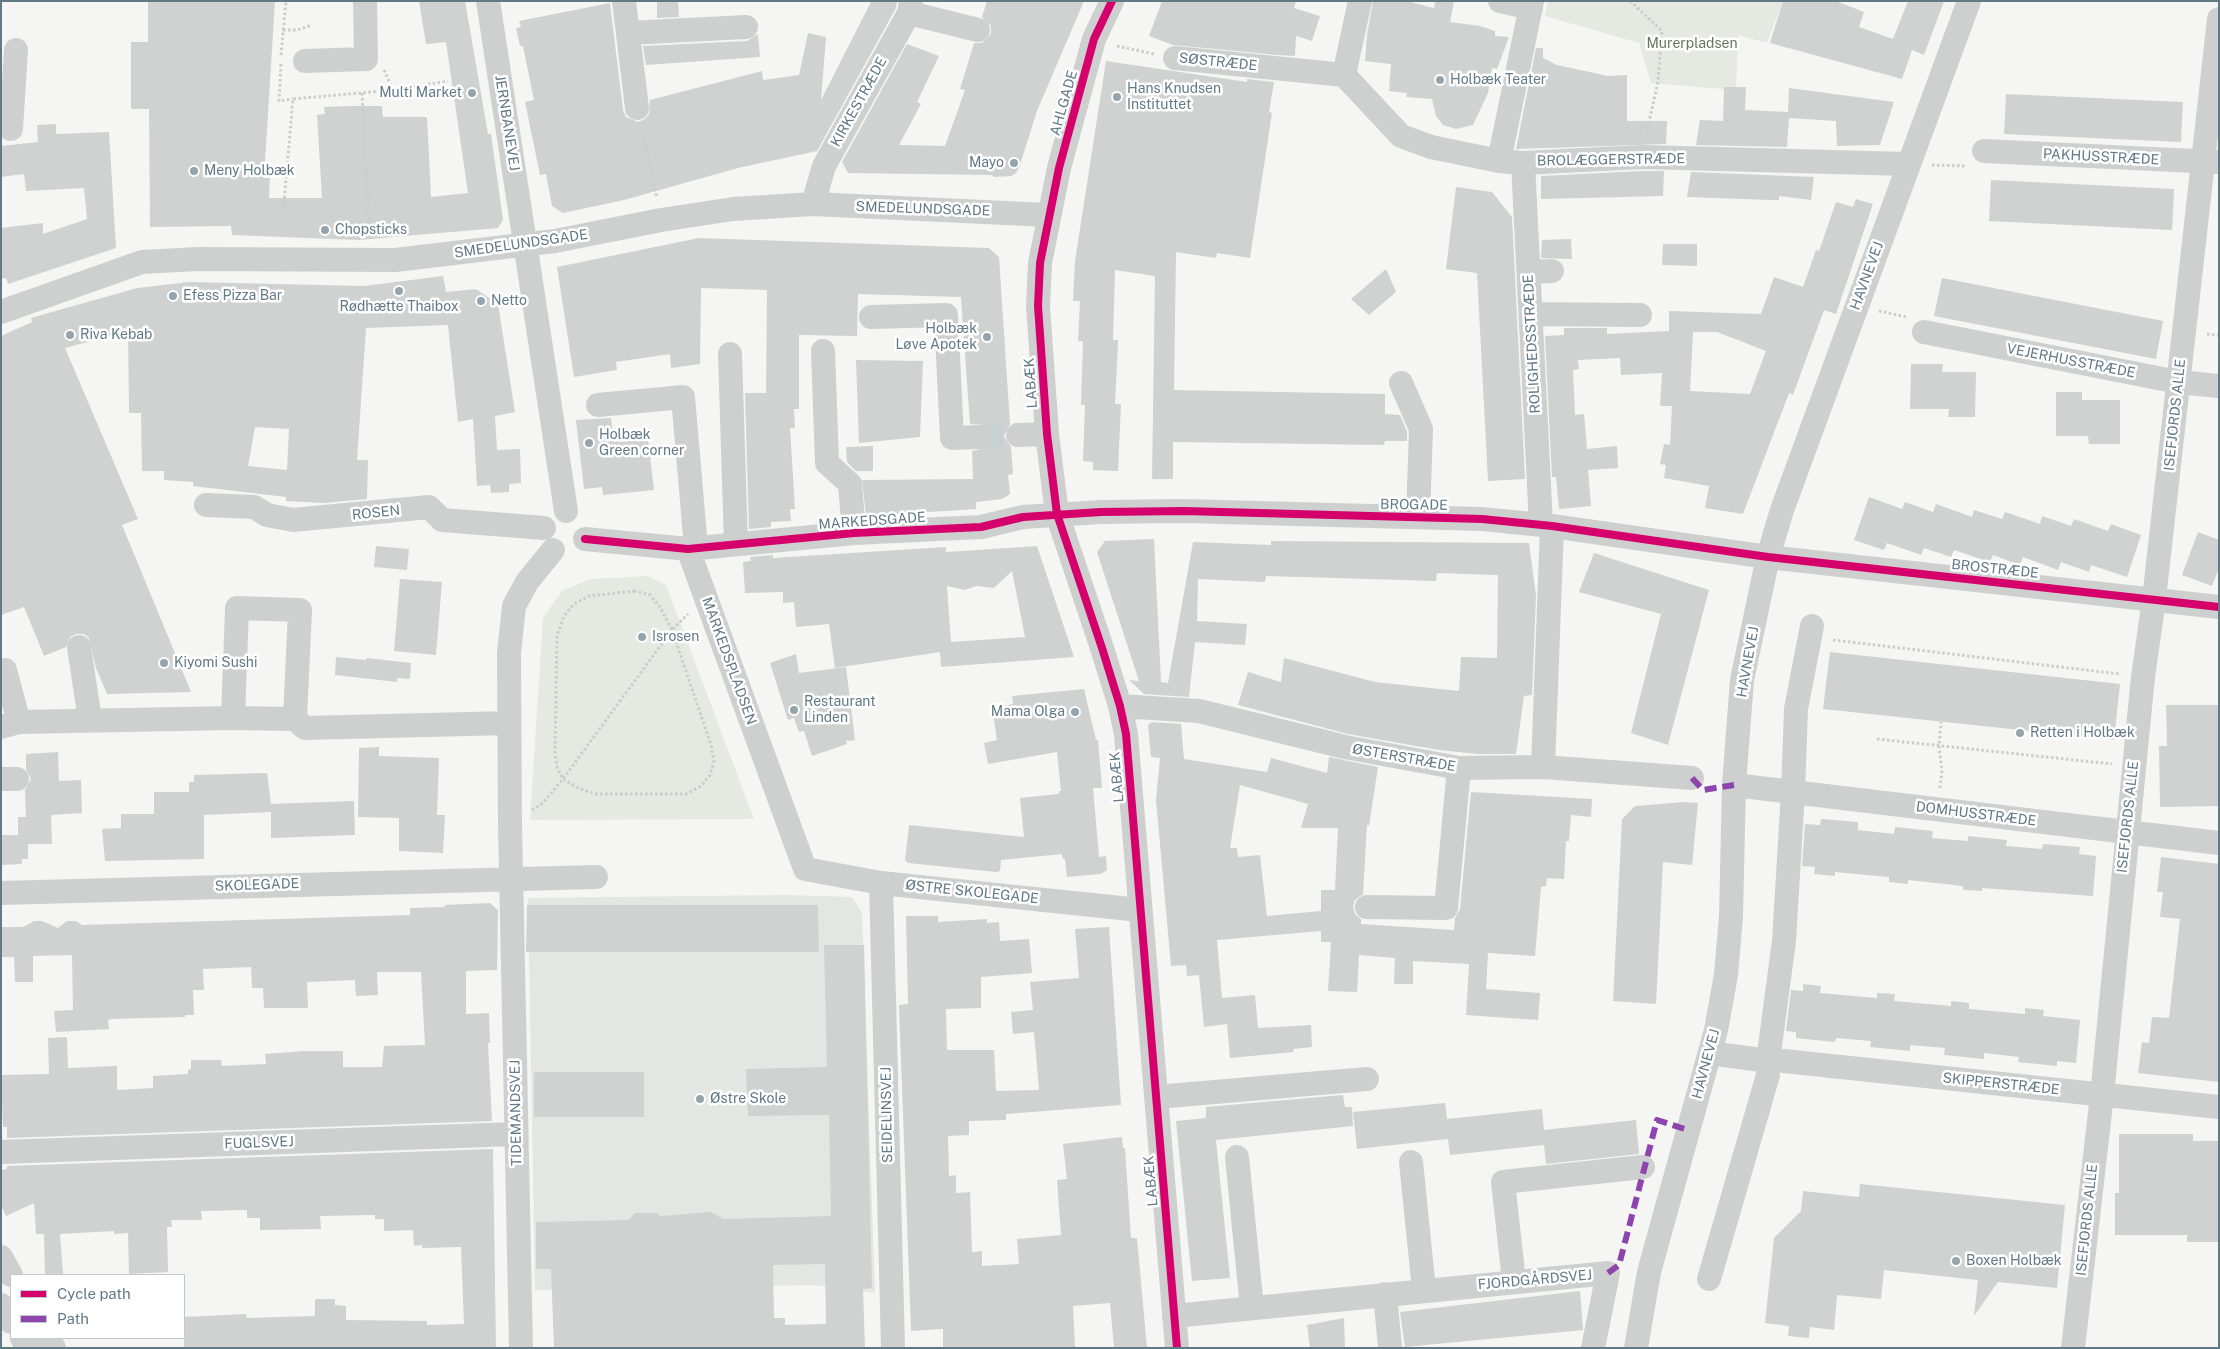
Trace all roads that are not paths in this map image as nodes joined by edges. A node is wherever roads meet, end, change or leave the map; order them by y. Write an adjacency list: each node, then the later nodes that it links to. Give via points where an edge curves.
1 (365, 1): 16 (street, via 366,59)
2 (488, 1): 27 (street, JERNBANEVEJ)
3 (624, 1): 13 (street)
4 (1112, 1): 26 (street, AHLGADE, via 1094,39)
5 (1360, 1): 17 (street)
6 (1500, 1): 8 (street)
7 (1969, 1): 24 (street, HAVNEVEJ)
8 (1531, 5): 21 (street)
9 (910, 7): 12 (street); 25 (street, KIRKESTRÆDE, via 824,166)
10 (2219, 19): 22 (street, ISEFJORDS ALLE)
11 (746, 27): 13 (street)
12 (978, 30)
13 (628, 33): 18 (street)
14 (16, 50): 19 (street)
15 (1175, 58): 17 (street, SØSTRÆDE)
16 (305, 62)
17 (1344, 75): 21 (street, BROLÆGGERSTRÆDE, via 1401,136 1431,147)
18 (638, 108)
19 (11, 129)
20 (1984, 152): 22 (street, PAKHUSSTRÆDE)
21 (1499, 161): 23 (street, BROLÆGGERSTRÆDE)
22 (2211, 162): 35 (street, ISEFJORDS ALLE)
23 (1523, 163): 24 (street, BROLÆGGERSTRÆDE, via 1642,157); 29 (street, ROLIGHEDSSTRÆDE, via 1541,272)
24 (1908, 164): 53 (street, HAVNEVEJ, via 1782,510)
25 (813, 204): 26 (street, SMEDELUNDSGADE); 27 (street, SMEDELUNDSGADE, via 661,220)
26 (1048, 215): 39 (street, LABÆK, via 1040,263 1038,306)
27 (525, 245): 28 (street, SMEDELUNDSGADE, via 370,260 198,259 142,262); 43 (street)
28 (1, 312)
29 (1531, 314): 30 (street); 46 (street, ROLIGHEDSSTRÆDE)
30 (1640, 315)
31 (871, 318): 41 (street, via 946,315 952,438)
32 (1924, 332): 35 (street, VEJERHUSSTRÆDE)
33 (823, 351): 48 (street, via 827,463 850,484)
34 (730, 354): 50 (street)
35 (2178, 382): 37 (street, VEJERHUSSTRÆDE); 54 (street, ISEFJORDS ALLE)
36 (1402, 383): 45 (street, via 1422,429)
37 (2219, 386)
38 (598, 405): 51 (street, MARKEDSPLADSEN, via 683,397)
39 (1047, 434): 40 (street); 44 (street, LABÆK)
40 (1018, 435)
41 (979, 437)
42 (206, 505): 47 (street, ROSEN, via 254,508 268,516 292,520 429,507 442,520)
43 (566, 511): 47 (street, via 554,514); 49 (street, via 584,523)
44 (1057, 514): 45 (street, BROGADE, via 1184,511); 48 (street, MARKEDSGADE, via 981,527); 59 (street, LABÆK)
45 (1418, 517): 46 (street, BROGADE)
46 (1547, 526): 53 (street, BROGADE); 65 (street, ROLIGHEDSSTRÆDE)
47 (544, 528): 52 (street, via 546,543)
48 (854, 533): 50 (street, MARKEDSGADE)
49 (585, 538): 51 (street); 52 (street, via 579,548 570,553)
50 (736, 544): 51 (street, MARKEDSGADE)
51 (692, 549): 72 (street, MARKEDSPLADSEN, via 705,596)
52 (553, 550): 63 (street, via 527,582 514,606 509,653)
53 (1768, 557): 54 (street, BROSTRÆDE); 68 (street, HAVNEVEJ, via 1742,680)
54 (2154, 599): 55 (street, BROSTRÆDE); 70 (street, ISEFJORDS ALLE)
55 (2219, 607)
56 (1810, 632): 69 (street, via 1796,709)
57 (79, 647): 62 (street)
58 (5, 670): 64 (street)
59 (1120, 706): 66 (street, ØSTERSTRÆDE, via 1198,711 1345,747); 78 (street, LABÆK, via 1129,762)
60 (233, 718): 61 (street); 61 (street, via 237,608 300,610); 62 (street)
61 (295, 718): 63 (street, via 305,728)
62 (90, 720): 64 (street)
63 (509, 723): 74 (street)
64 (10, 724)
65 (1543, 767): 66 (street, ØSTERSTRÆDE); 67 (street, ØSTERSTRÆDE)
66 (1459, 768): 77 (street, via 1446,908)
67 (1692, 778)
68 (1734, 785): 69 (street, DOMHUSSTRÆDE); 79 (street, HAVNEVEJ, via 1731,916 1726,975)
69 (1793, 792): 70 (street, DOMHUSSTRÆDE); 80 (street)
70 (2126, 832): 71 (street, DOMHUSSTRÆDE); 82 (street, ISEFJORDS ALLE)
71 (2219, 843)
72 (806, 869): 75 (street, ØSTRE SKOLEGADE)
73 (596, 877): 74 (street, SKOLEGADE)
74 (512, 878): 76 (street, SKOLEGADE); 85 (street, TIDEMANDSVEJ)
75 (882, 883): 78 (street, ØSTRE SKOLEGADE); 101 (street, SEIDELINSVEJ)
76 (1, 893)
77 (1367, 907)
78 (1140, 910): 83 (street, LABÆK)
79 (1710, 1053): 80 (street, SKIPPERSTRÆDE); 105 (street, HAVNEVEJ, via 1649,1272)
80 (1776, 1061): 82 (street, SKIPPERSTRÆDE); 92 (street, via 1768,1076)
81 (1367, 1079): 83 (street)
82 (2102, 1095): 84 (street, SKIPPERSTRÆDE); 106 (street, ISEFJORDS ALLE)
83 (1156, 1097): 98 (street, LABÆK)
84 (2219, 1108)
85 (516, 1134): 86 (street, FUGLSVEJ); 100 (street, TIDEMANDSVEJ)
86 (1, 1152)
87 (1237, 1157): 97 (street)
88 (1411, 1162): 94 (street)
89 (1643, 1168): 93 (street, via 1503,1182)
90 (1, 1257): 91 (street)
91 (10, 1274)
92 (1709, 1279)
93 (1514, 1282): 94 (street, FJORDGÅRDSVEJ); 104 (street, FJORDGÅRDSVEJ, via 1608,1273)
94 (1424, 1290): 95 (street, FJORDGÅRDSVEJ)
95 (1385, 1294): 97 (street, FJORDGÅRDSVEJ); 103 (street)
96 (1, 1305): 99 (street)
97 (1252, 1308): 98 (street, FJORDGÅRDSVEJ)
98 (1174, 1316): 102 (street, LABÆK)
99 (10, 1320)
100 (521, 1348)
101 (893, 1348)
102 (1177, 1348)
103 (1390, 1348)
104 (1593, 1348)
105 (1636, 1348)
106 (2073, 1348)

